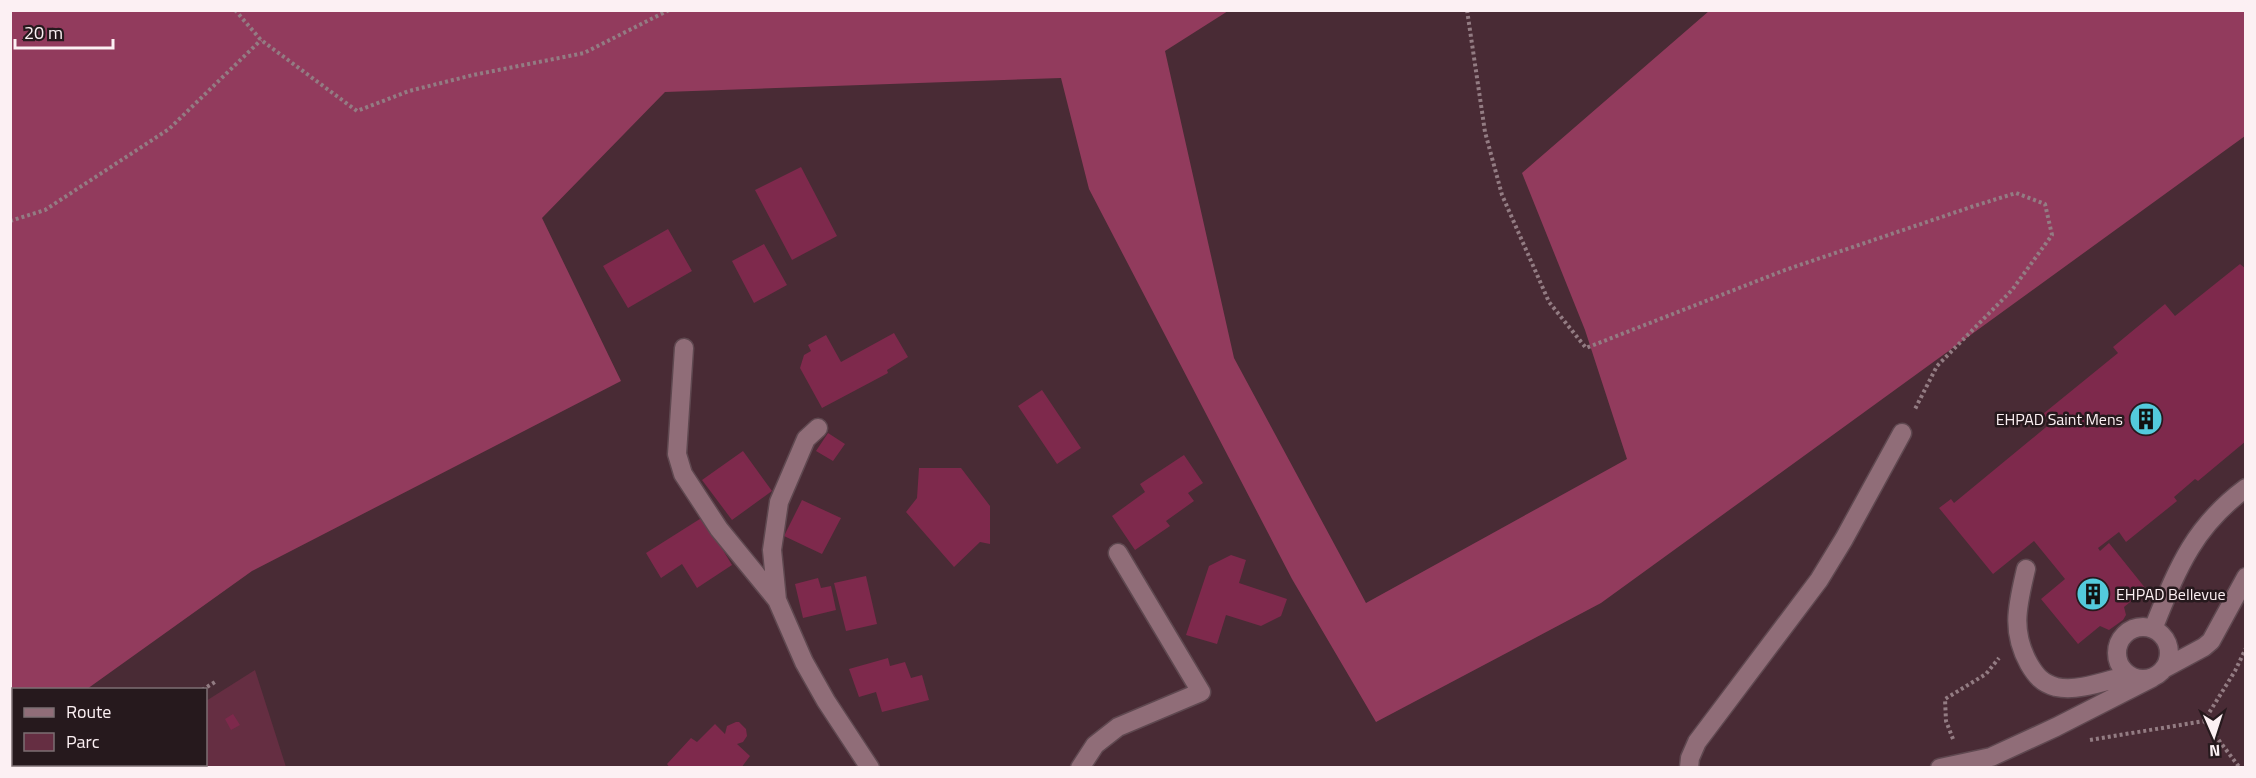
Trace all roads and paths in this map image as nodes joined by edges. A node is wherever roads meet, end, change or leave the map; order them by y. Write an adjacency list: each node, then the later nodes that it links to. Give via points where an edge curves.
1 (235, 10): 4 (path)
2 (669, 10): 4 (path, via 584,53 409,91 357,111)
3 (1467, 10): 8 (path, via 1485,132 1502,195 1549,302 1586,348 1785,270 1974,206 2016,193 2045,204 2052,236 2012,290 1937,366)
4 (261, 40): 5 (path, via 169,129 45,210)
5 (10, 221)
6 (684, 348): 13 (street, via 677,454 683,474 719,529)
7 (818, 428): 13 (street, via 806,440 779,502 772,550)
8 (1902, 433): 26 (street, via 1833,559 1697,742)
9 (2246, 488): 14 (street, via 2230,499 2197,535 2177,569)
10 (1118, 553): 25 (street, via 1201,692 1118,727 1095,745)
11 (2026, 569): 15 (street, via 2017,610)
12 (2246, 577): 17 (street, via 2211,641)
13 (777, 600): 24 (street, via 804,662)
14 (2152, 629): 17 (street, via 2168,645 2169,661); 18 (street, via 2132,630 2120,642 2118,660)
15 (2018, 640): 18 (street, via 2036,676 2058,687); 23 (path, via 1986,674 1945,699 1946,721)
16 (2246, 648): 21 (path)
17 (2158, 673): 18 (street, via 2144,679); 23 (street, via 1991,757)
18 (2129, 675)
19 (215, 682): 20 (path)
20 (205, 688)
21 (2204, 721): 22 (path); 28 (path)
22 (2086, 741)
23 (1963, 762): 27 (street)
24 (870, 768)
25 (1080, 768)
26 (1689, 768)
27 (1940, 768)
28 (2240, 768)

